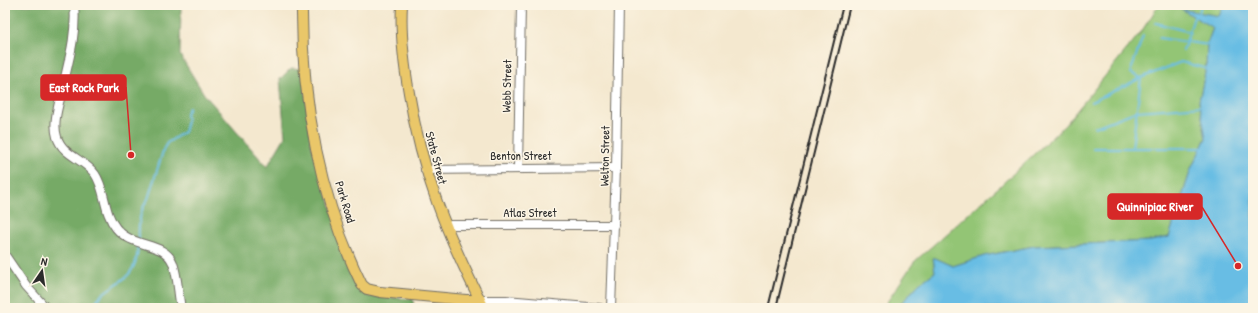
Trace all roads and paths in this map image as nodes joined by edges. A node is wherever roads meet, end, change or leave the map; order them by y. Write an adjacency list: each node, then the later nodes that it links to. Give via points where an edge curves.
1 (74, 5): 14 (street, via 71,47 56,121 57,137 67,152 95,174 110,218 117,230 133,241 161,250 170,257 174,267)
2 (302, 5): 12 (main road, Park Road, via 306,80 319,157 334,215 362,285 380,292 466,300)
3 (402, 5): 8 (main road, State Street, via 405,71 412,116)
4 (521, 5): 6 (street, Webb Street)
5 (619, 5): 7 (street, Welton Street)
6 (518, 168): 7 (street, Benton Street); 8 (street, Benton Street)
7 (616, 168): 10 (street, Welton Street)
8 (425, 170): 9 (main road, State Street)
9 (445, 225): 10 (street, Atlas Street); 12 (main road, State Street)
10 (615, 225): 16 (street, Welton Street)
11 (5, 254): 13 (street, via 26,286)
12 (482, 304): 15 (street, via 506,300)
13 (46, 308)
14 (180, 308)
15 (600, 308)
16 (612, 308)

